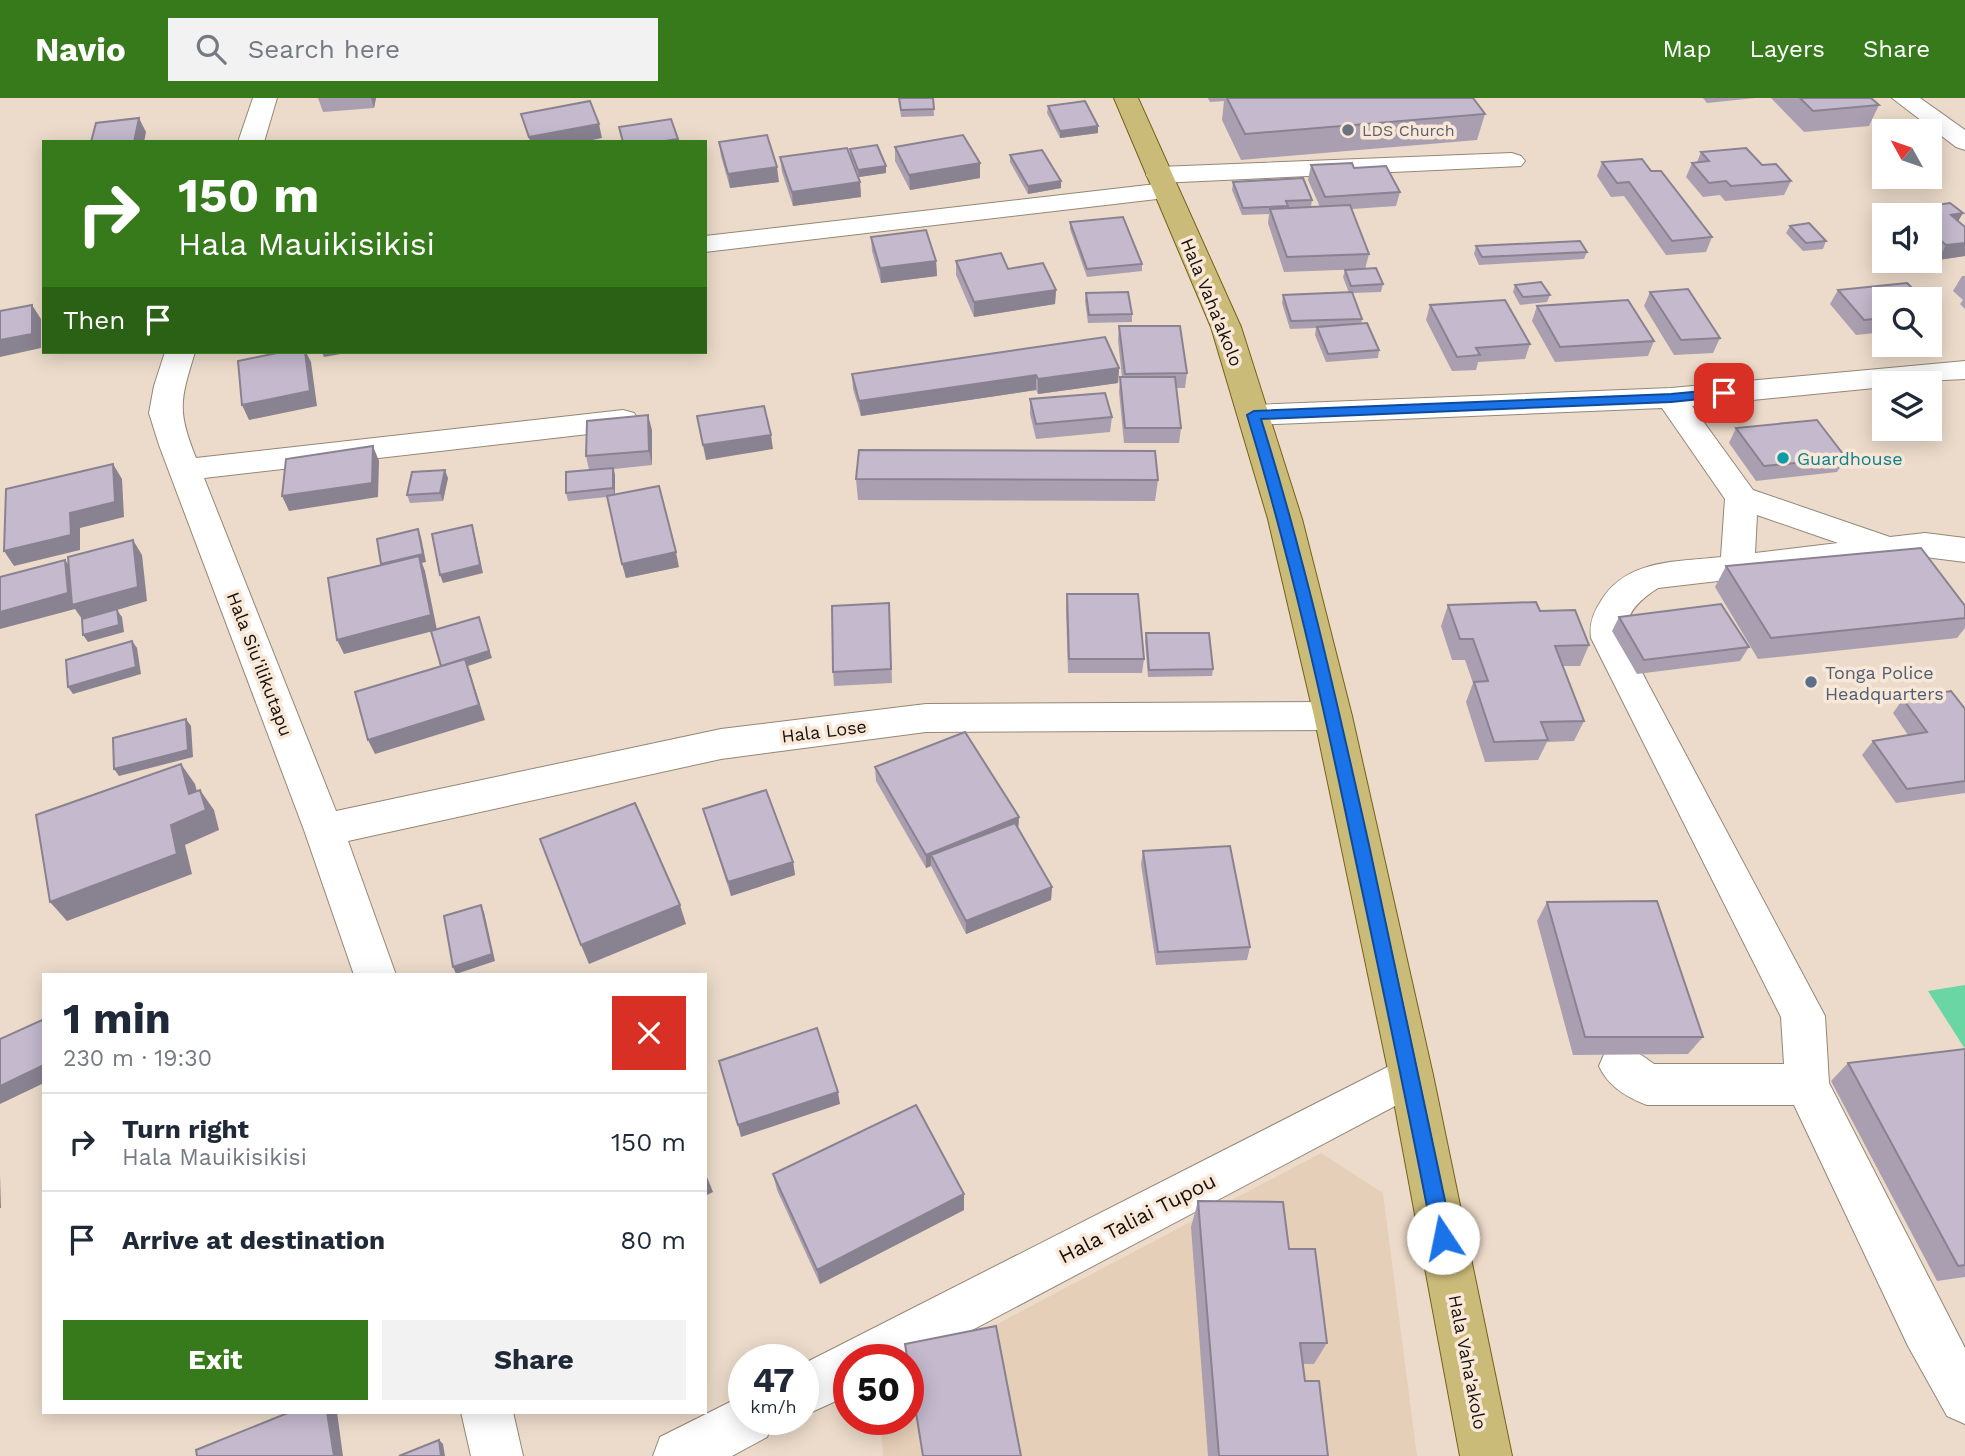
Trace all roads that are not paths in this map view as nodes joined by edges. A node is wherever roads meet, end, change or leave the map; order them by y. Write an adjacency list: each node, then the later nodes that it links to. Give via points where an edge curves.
1 (265, 98): 4 (street)
2 (1126, 98): 7 (main road, Hala Vaha'akolo)
3 (1904, 98): 5 (street)
4 (252, 140)
5 (1965, 142)
6 (1512, 161): 7 (street)
7 (1162, 183): 8 (street); 12 (main road, Hala Vaha'akolo, via 1226,327)
8 (707, 244)
9 (179, 354): 14 (street, Hala Siu'ilikutapu, via 165,413)
10 (1965, 370): 11 (street)
11 (1671, 398): 12 (street); 15 (street)
12 (1254, 415): 19 (main road, Hala Vaha'akolo, via 1285,519)
13 (624, 419): 14 (street)
14 (184, 470): 20 (street, Hala Siu'ilikutapu)
15 (1741, 498): 16 (street); 18 (street)
16 (1886, 548): 17 (street, via 1925,545); 18 (street)
17 (1965, 550)
18 (1737, 566): 24 (street, via 1650,578 1627,589 1613,611 1607,634 1803,1016)
19 (1333, 716): 20 (street, Hala Lose, via 926,718 721,744); 23 (main road, Hala Vaha'akolo)
20 (324, 830): 21 (street, Hala Siu'ilikutapu)
21 (374, 973)
22 (1621, 1066): 24 (street, via 1647,1084)
23 (1411, 1076): 25 (street, Hala Taliai Tupou); 31 (main road, Hala Vaha'akolo)
24 (1807, 1085): 26 (street)
25 (895, 1344)
26 (1965, 1398)
27 (488, 1414): 29 (street)
28 (728, 1430): 30 (street)
29 (498, 1456)
30 (679, 1456)
31 (1486, 1456)

